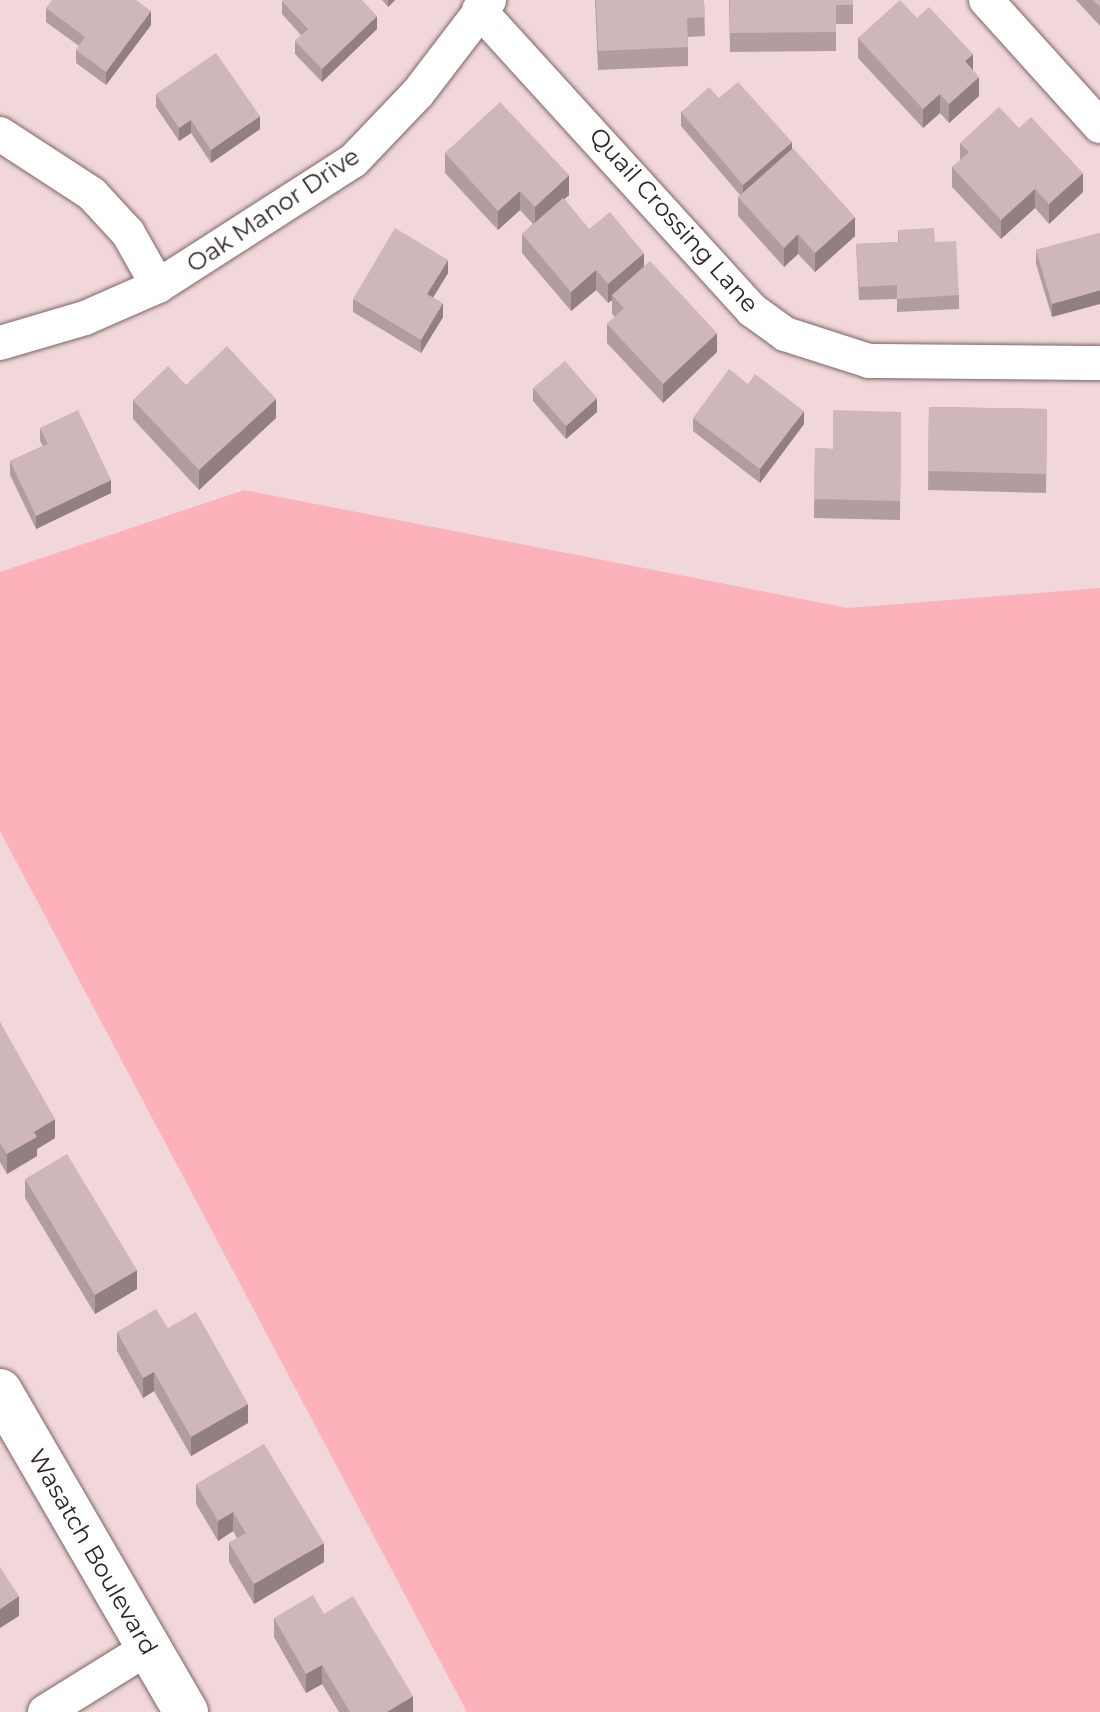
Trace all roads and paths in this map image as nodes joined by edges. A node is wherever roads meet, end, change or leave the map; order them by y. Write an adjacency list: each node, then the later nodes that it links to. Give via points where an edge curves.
1 (986, 0): 3 (street)
2 (484, 5): 5 (street, Oak Manor Drive, via 418,93 353,161); 7 (street, Quail Crossing Lane, via 752,310 785,334 869,361)
3 (1100, 126)
4 (0, 134): 5 (street, via 92,194 128,233)
5 (158, 286): 6 (street, Oak Manor Drive, via 85,318)
6 (0, 343)
7 (1100, 363)
8 (0, 1391): 9 (main road, Wasatch Boulevard)
9 (148, 1648): 10 (street); 11 (main road, Wasatch Boulevard)
10 (45, 1712)
11 (186, 1712)

